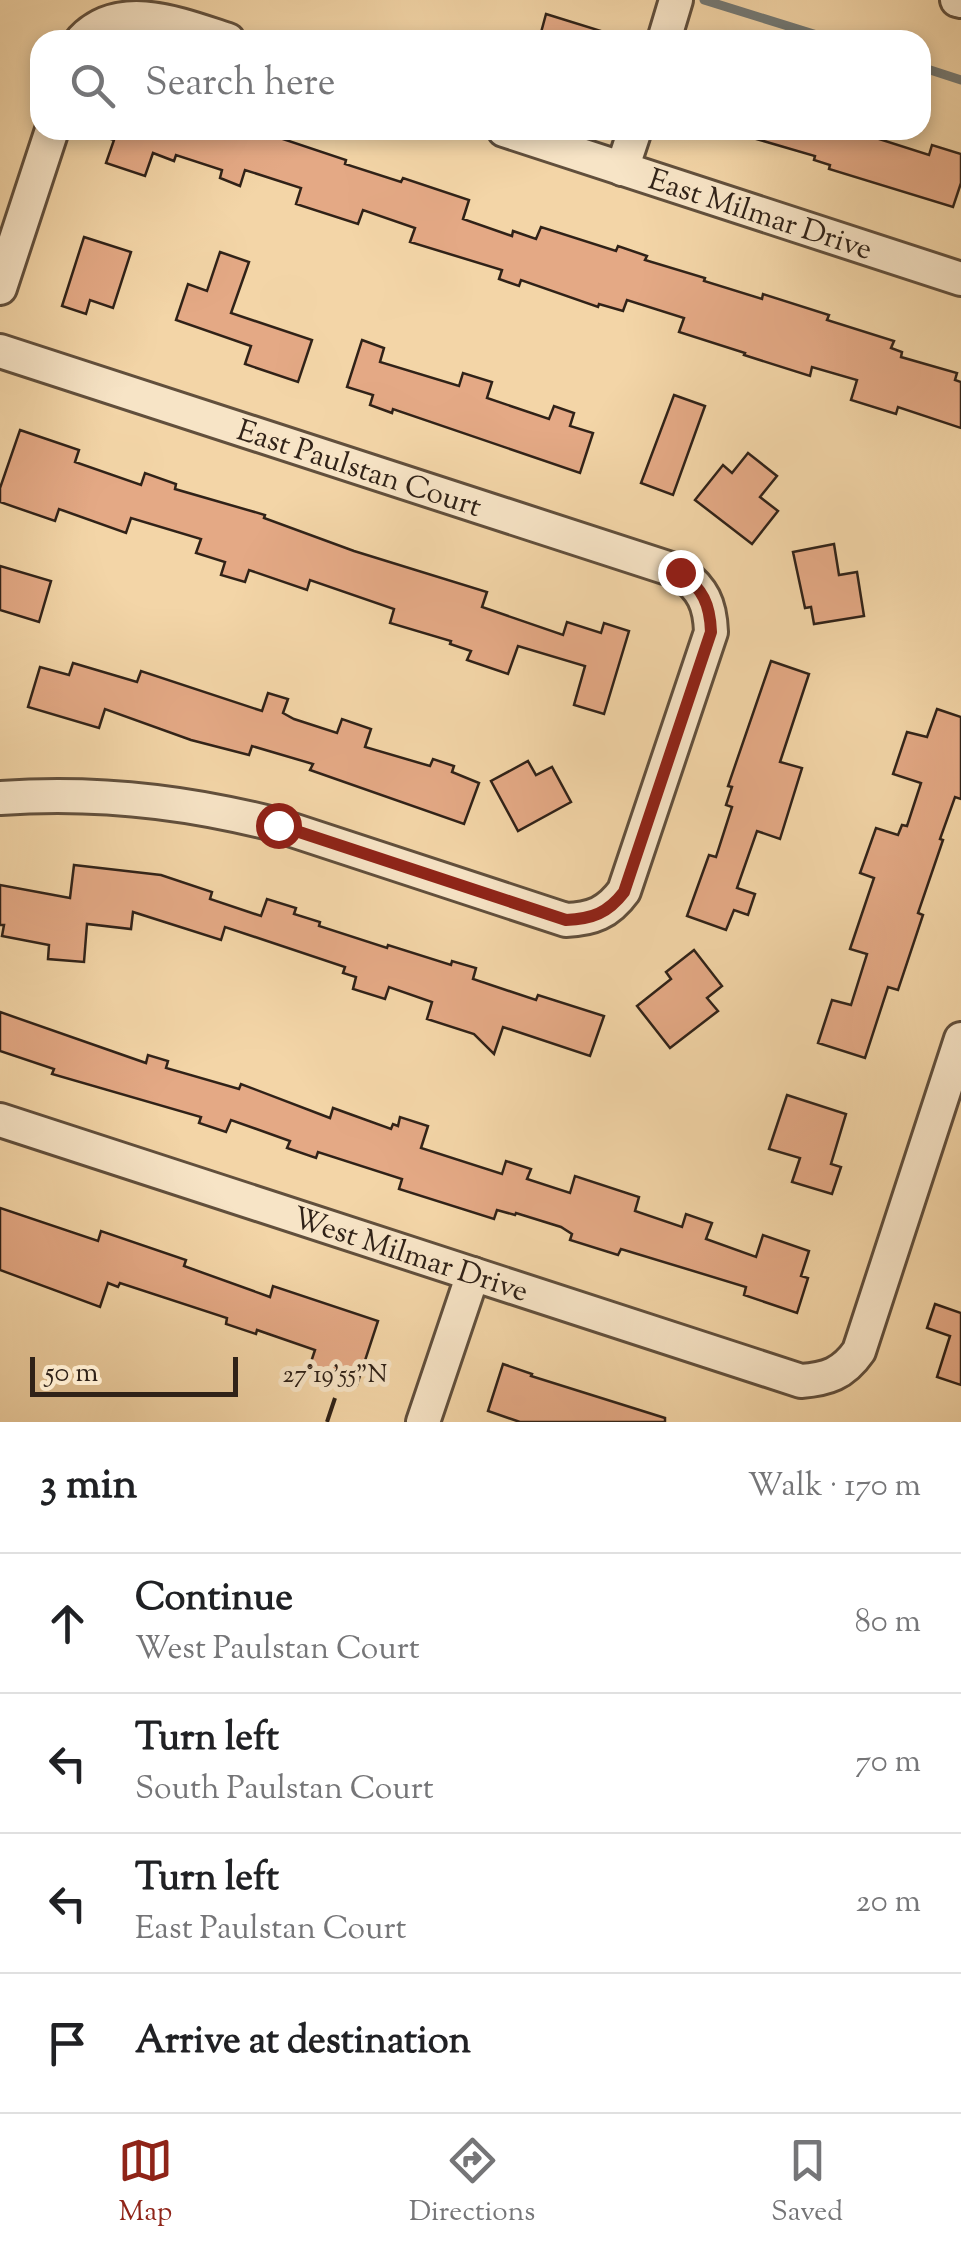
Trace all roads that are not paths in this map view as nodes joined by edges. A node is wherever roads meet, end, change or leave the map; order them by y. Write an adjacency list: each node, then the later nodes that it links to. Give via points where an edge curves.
1 (676, 0): 4 (street)
2 (89, 30): 3 (street, via 130,11)
3 (197, 30)
4 (667, 30)
5 (49, 140): 10 (street)
6 (534, 140): 8 (street, East Milmar Drive)
7 (632, 140): 8 (street)
8 (622, 169): 9 (street, East Milmar Drive)
9 (961, 279)
10 (0, 288)
11 (0, 351): 12 (street, East Paulstan Court, via 680,572 706,599 711,632 624,892 588,919 566,920 278,825 171,802)
12 (0, 798)
13 (961, 1039): 15 (street, West Milmar Drive, via 859,1351 836,1374 801,1381)
14 (0, 1120): 15 (street, West Milmar Drive)
15 (473, 1274): 16 (street)
16 (422, 1422)

